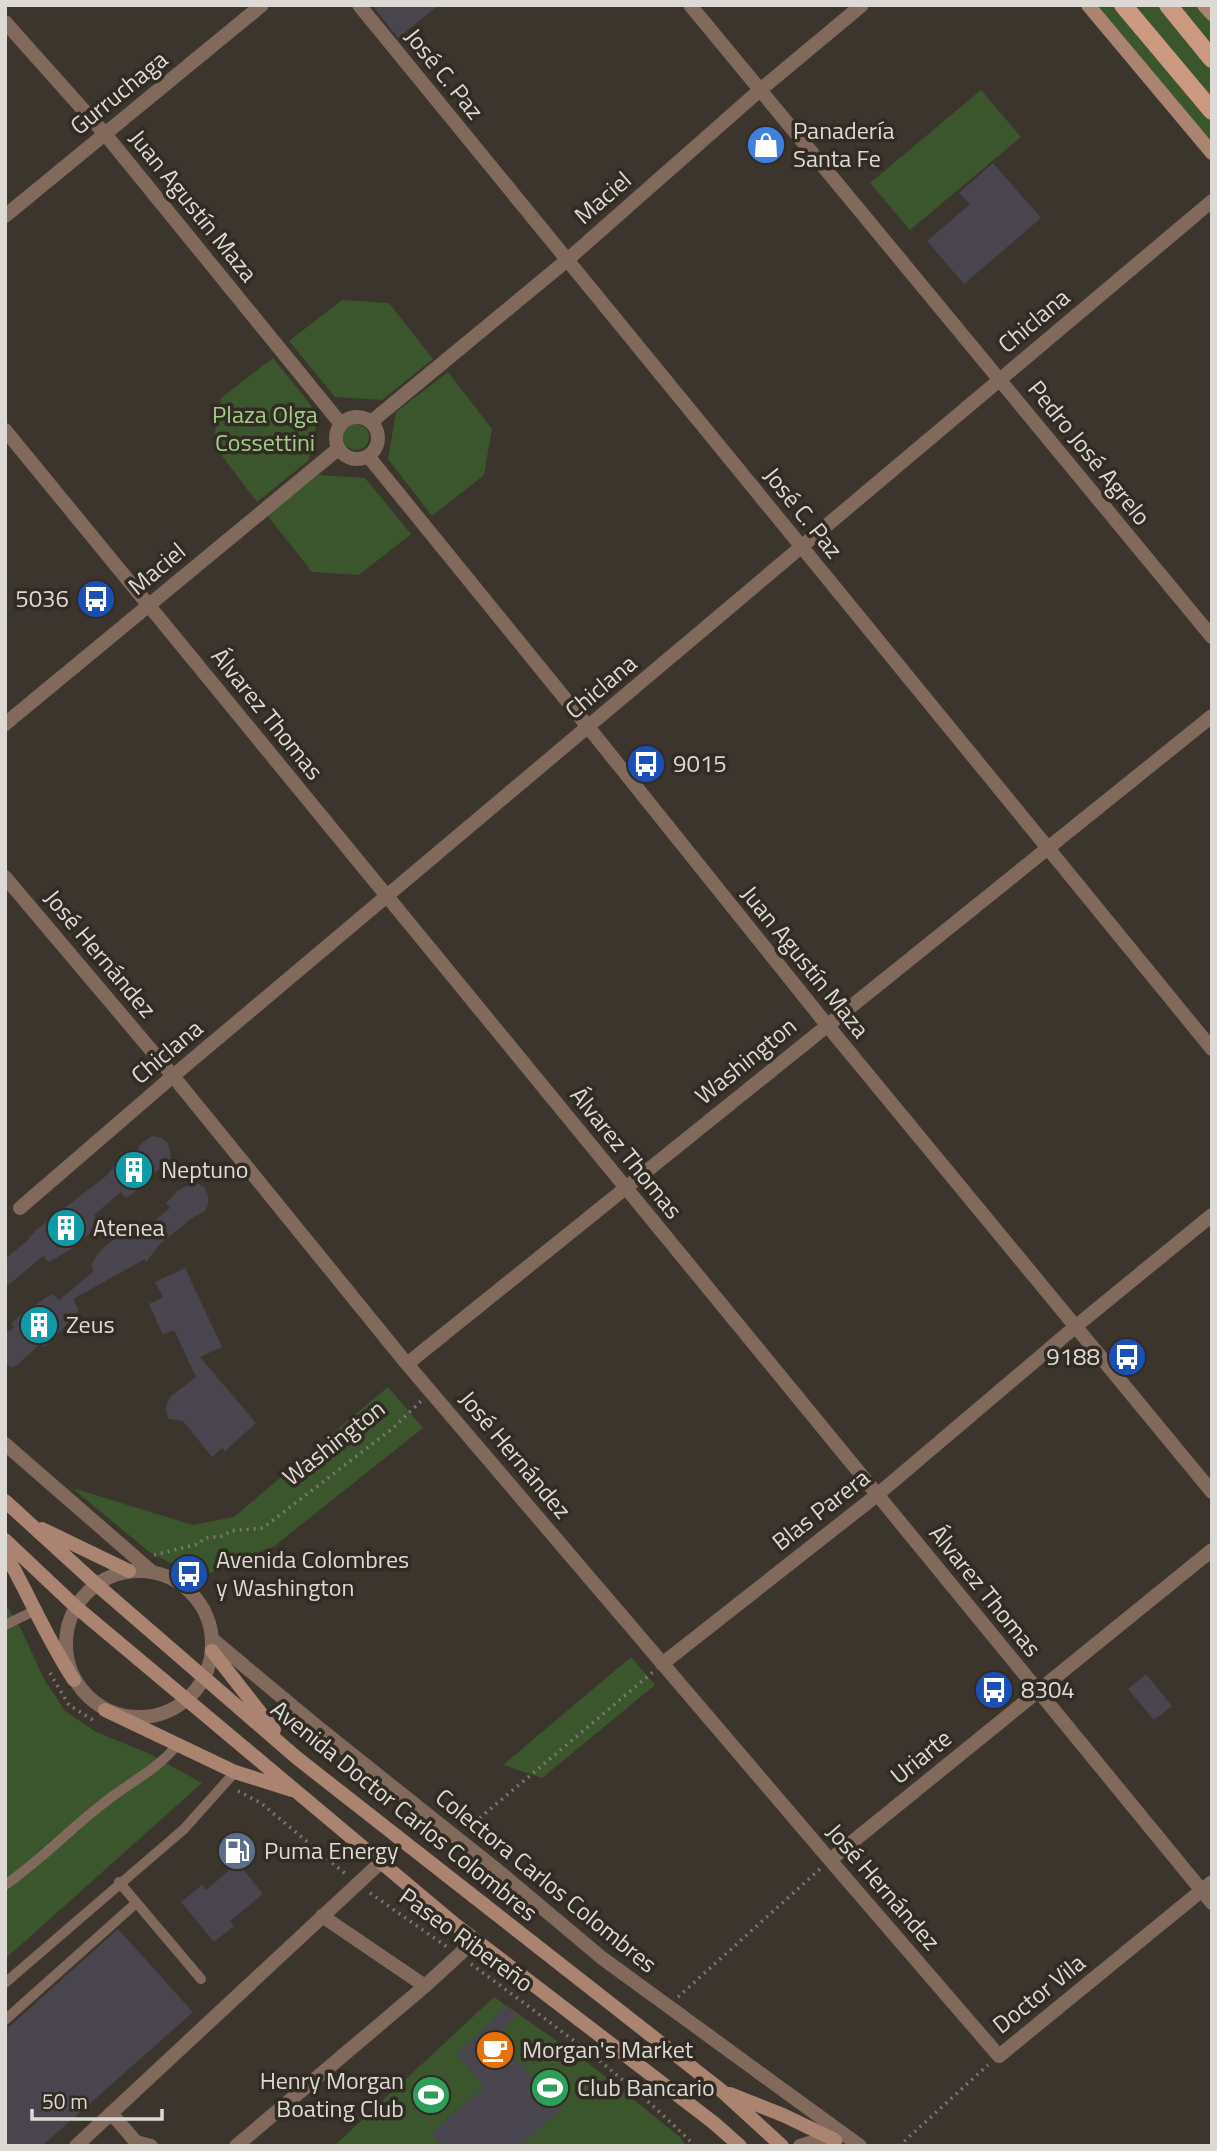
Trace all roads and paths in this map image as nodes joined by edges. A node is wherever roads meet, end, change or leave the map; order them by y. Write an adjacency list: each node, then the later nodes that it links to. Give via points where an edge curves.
1 (262, 5): 14 (street, Gurruchaga)
2 (359, 5): 18 (street, José C. Paz)
3 (690, 5): 12 (street, Pedro José Agrelo)
4 (862, 5): 12 (street, Maciel)
5 (1088, 5): 15 (main road)
6 (1123, 5): 13 (main road)
7 (1168, 5): 11 (main road)
8 (1204, 5): 9 (main road)
9 (1212, 14)
10 (5, 22): 14 (street, Juan Agustín Maza)
11 (1212, 59)
12 (760, 90): 18 (street, Maciel); 19 (street, Pedro José Agrelo)
13 (1212, 111)
14 (105, 134): 17 (street, Gurruchaga); 21 (street, Juan Agustín Maza)
15 (1212, 153)
16 (1212, 201): 19 (street, Chiclana)
17 (5, 216)
18 (566, 261): 20 (street, Maciel); 25 (street, José C. Paz)
19 (999, 380): 25 (street, Chiclana); 27 (street, Pedro José Agrelo)
20 (370, 422): 21 (street, via 355,417); 24 (street, via 378,436)
21 (341, 424): 23 (street, via 335,439)
22 (5, 430): 26 (street, Álvarez Thomas)
23 (338, 449): 24 (street, via 348,458); 26 (street, Maciel)
24 (368, 456): 30 (street, Juan Agustín Maza)
25 (801, 547): 30 (street, Chiclana); 31 (street, José C. Paz)
26 (148, 606): 29 (street, Maciel); 33 (street, Álvarez Thomas)
27 (1212, 637)
28 (1212, 716): 31 (street, Washington)
29 (5, 724)
30 (589, 728): 33 (street, Chiclana); 34 (street, Juan Agustín Maza)
31 (1048, 848): 34 (street, Washington); 35 (street, José C. Paz)
32 (5, 877): 36 (street, José Hernández)
33 (386, 896): 36 (street, Chiclana); 37 (street, Álvarez Thomas)
34 (827, 1026): 37 (street, Washington); 40 (street, Juan Agustín Maza)
35 (1212, 1049)
36 (173, 1076): 38 (street, Chiclana); 41 (street, José Hernández)
37 (625, 1188): 41 (street, Washington); 45 (street, Álvarez Thomas)
38 (20, 1208)
39 (1212, 1215): 40 (street, Blas Parera)
40 (1075, 1327): 44 (street, Juan Agustín Maza); 45 (street, Blas Parera)
41 (407, 1364): 42 (street, José Hernández)
42 (431, 1392): 51 (path, Washington, via 393,1428 263,1528 230,1531); 60 (street, José Hernández)
43 (5, 1444): 53 (street)
44 (1212, 1492)
45 (877, 1495): 60 (street, Blas Parera); 63 (street, Álvarez Thomas)
46 (5, 1501): 47 (main road, Avenida Doctor Carlos Colombres)
47 (27, 1521): 52 (main road); 54 (main road, Avenida Doctor Carlos Colombres)
48 (5, 1540): 55 (main road, Avenida Doctor Carlos Colombres)
49 (1212, 1550): 63 (street, Uriarte)
50 (5, 1553): 56 (main road)
51 (153, 1556)
52 (129, 1571): 53 (street); 54 (street)
53 (151, 1572): 58 (street, via 180,1583 196,1598 207,1617)
54 (96, 1584): 55 (street); 61 (main road, Avenida Doctor Carlos Colombres)
55 (75, 1606): 62 (street, via 66,1630 65,1656); 64 (main road, Avenida Doctor Carlos Colombres)
56 (36, 1610): 57 (lane); 62 (main road, via 51,1645)
57 (5, 1625)
58 (212, 1645): 61 (street); 67 (main road); 71 (street, Colectora Carlos Colombres)
59 (46, 1664): 65 (path, via 69,1705)
60 (662, 1664): 71 (path); 72 (street, José Hernández)
61 (204, 1678): 64 (street); 67 (main road, Avenida Doctor Carlos Colombres)
62 (74, 1680): 65 (street)
63 (1038, 1692): 72 (street, Uriarte); 77 (street, Álvarez Thomas)
64 (188, 1699): 65 (street, via 162,1714 133,1718); 70 (main road, Avenida Doctor Carlos Colombres)
65 (99, 1715): 66 (main road)
66 (177, 1745): 68 (main road); 76 (lane)
67 (297, 1758): 89 (main road, Avenida Doctor Carlos Colombres)
68 (235, 1772): 69 (lane); 70 (main road)
69 (225, 1783): 74 (lane, via 184,1829); 75 (path, Paseo Ribereño, via 261,1803)
70 (300, 1792): 73 (main road, Avenida Doctor Carlos Colombres)
71 (456, 1838): 86 (street, Colectora Carlos Colombres)
72 (830, 1860): 86 (path); 88 (street, José Hernández)
73 (381, 1862): 75 (street); 81 (main road, Avenida Doctor Carlos Colombres)
74 (119, 1882): 79 (lane); 84 (lane)
75 (357, 1884): 80 (street); 82 (path, Paseo Ribereño)
76 (5, 1885)
77 (1206, 1886): 78 (street, Álvarez Thomas); 88 (street, Doctor Vila)
78 (1212, 1903)
79 (135, 1904): 83 (lane); 87 (lane)
80 (322, 1916): 85 (street); 90 (street)
81 (475, 1940): 82 (street); 91 (main road, Avenida Doctor Carlos Colombres)
82 (459, 1955): 85 (street); 96 (path, Paseo Ribereño, via 572,2039 665,2115)
83 (201, 1979)
84 (5, 1983)
85 (425, 1986): 95 (street)
86 (667, 2007): 102 (street, Colectora Carlos Colombres)
87 (5, 2020)
88 (999, 2056): 103 (path, Doctor Vila)
89 (722, 2091): 92 (main road); 99 (main road, Avenida Doctor Carlos Colombres)
90 (111, 2113): 93 (street); 94 (street, via 136,2142)
91 (715, 2123): 97 (main road); 98 (main road, Avenida Doctor Carlos Colombres)
92 (835, 2140): 100 (street); 101 (street)
93 (76, 2146)
94 (151, 2146)
95 (236, 2146)
96 (695, 2146)
97 (724, 2146)
98 (740, 2146)
99 (782, 2146)
100 (800, 2146)
101 (853, 2146)
102 (860, 2146)
103 (899, 2146)

